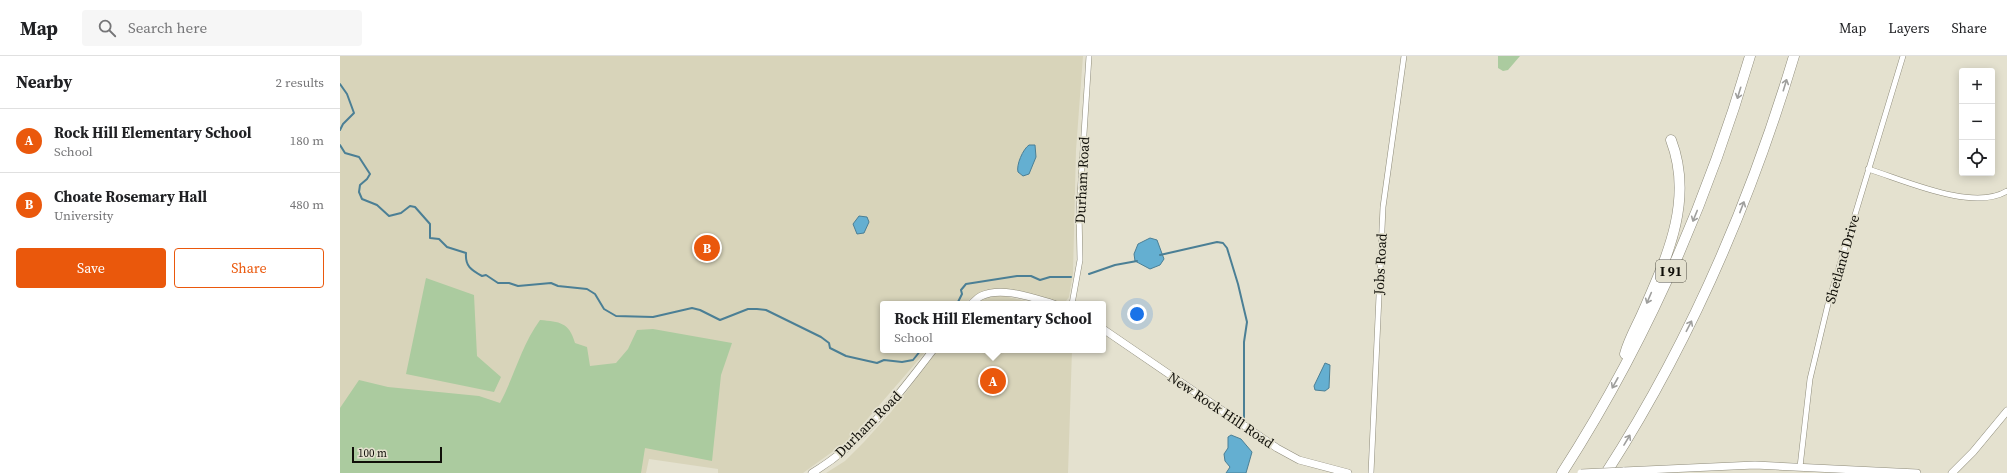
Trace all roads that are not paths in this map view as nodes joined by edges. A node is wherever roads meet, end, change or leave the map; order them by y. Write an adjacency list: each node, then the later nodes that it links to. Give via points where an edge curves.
1 (1089, 56): 11 (street, Durham Road, via 1079,212 1080,260)
2 (1404, 56): 19 (street, Jobs Road, via 1383,207)
3 (1750, 56): 14 (highway, I 91, one-way to 14, via 1727,129 1698,207 1664,286)
4 (1794, 56): 22 (highway, one-way to 4, via 1648,404 1712,278 1753,178)
5 (1903, 56): 7 (street, Shetland Drive)
6 (1671, 140): 14 (highway, one-way to 14, via 1678,162 1680,181 1676,226 1628,345)
7 (1868, 168): 8 (street, via 1970,199 1998,196); 16 (street, Shetland Drive, via 1828,304 1810,379)
8 (2007, 191)
9 (974, 301): 10 (main road, via 980,296 995,292)
10 (1044, 301)
11 (1073, 301)
12 (1106, 332): 18 (main road, New Rock Hill Road, via 1277,448 1299,460)
13 (931, 353): 17 (main road, Durham Road, via 888,406 859,436 829,463)
14 (1624, 368): 20 (highway, I 91, one-way to 20)
15 (2007, 411): 24 (main road)
16 (1800, 467): 21 (main road, bridge, via 1735,465); 23 (main road)
17 (812, 473)
18 (1348, 473)
19 (1371, 473)
20 (1562, 473)
21 (1581, 473)
22 (1606, 473)
23 (1917, 473)
24 (1952, 473)

